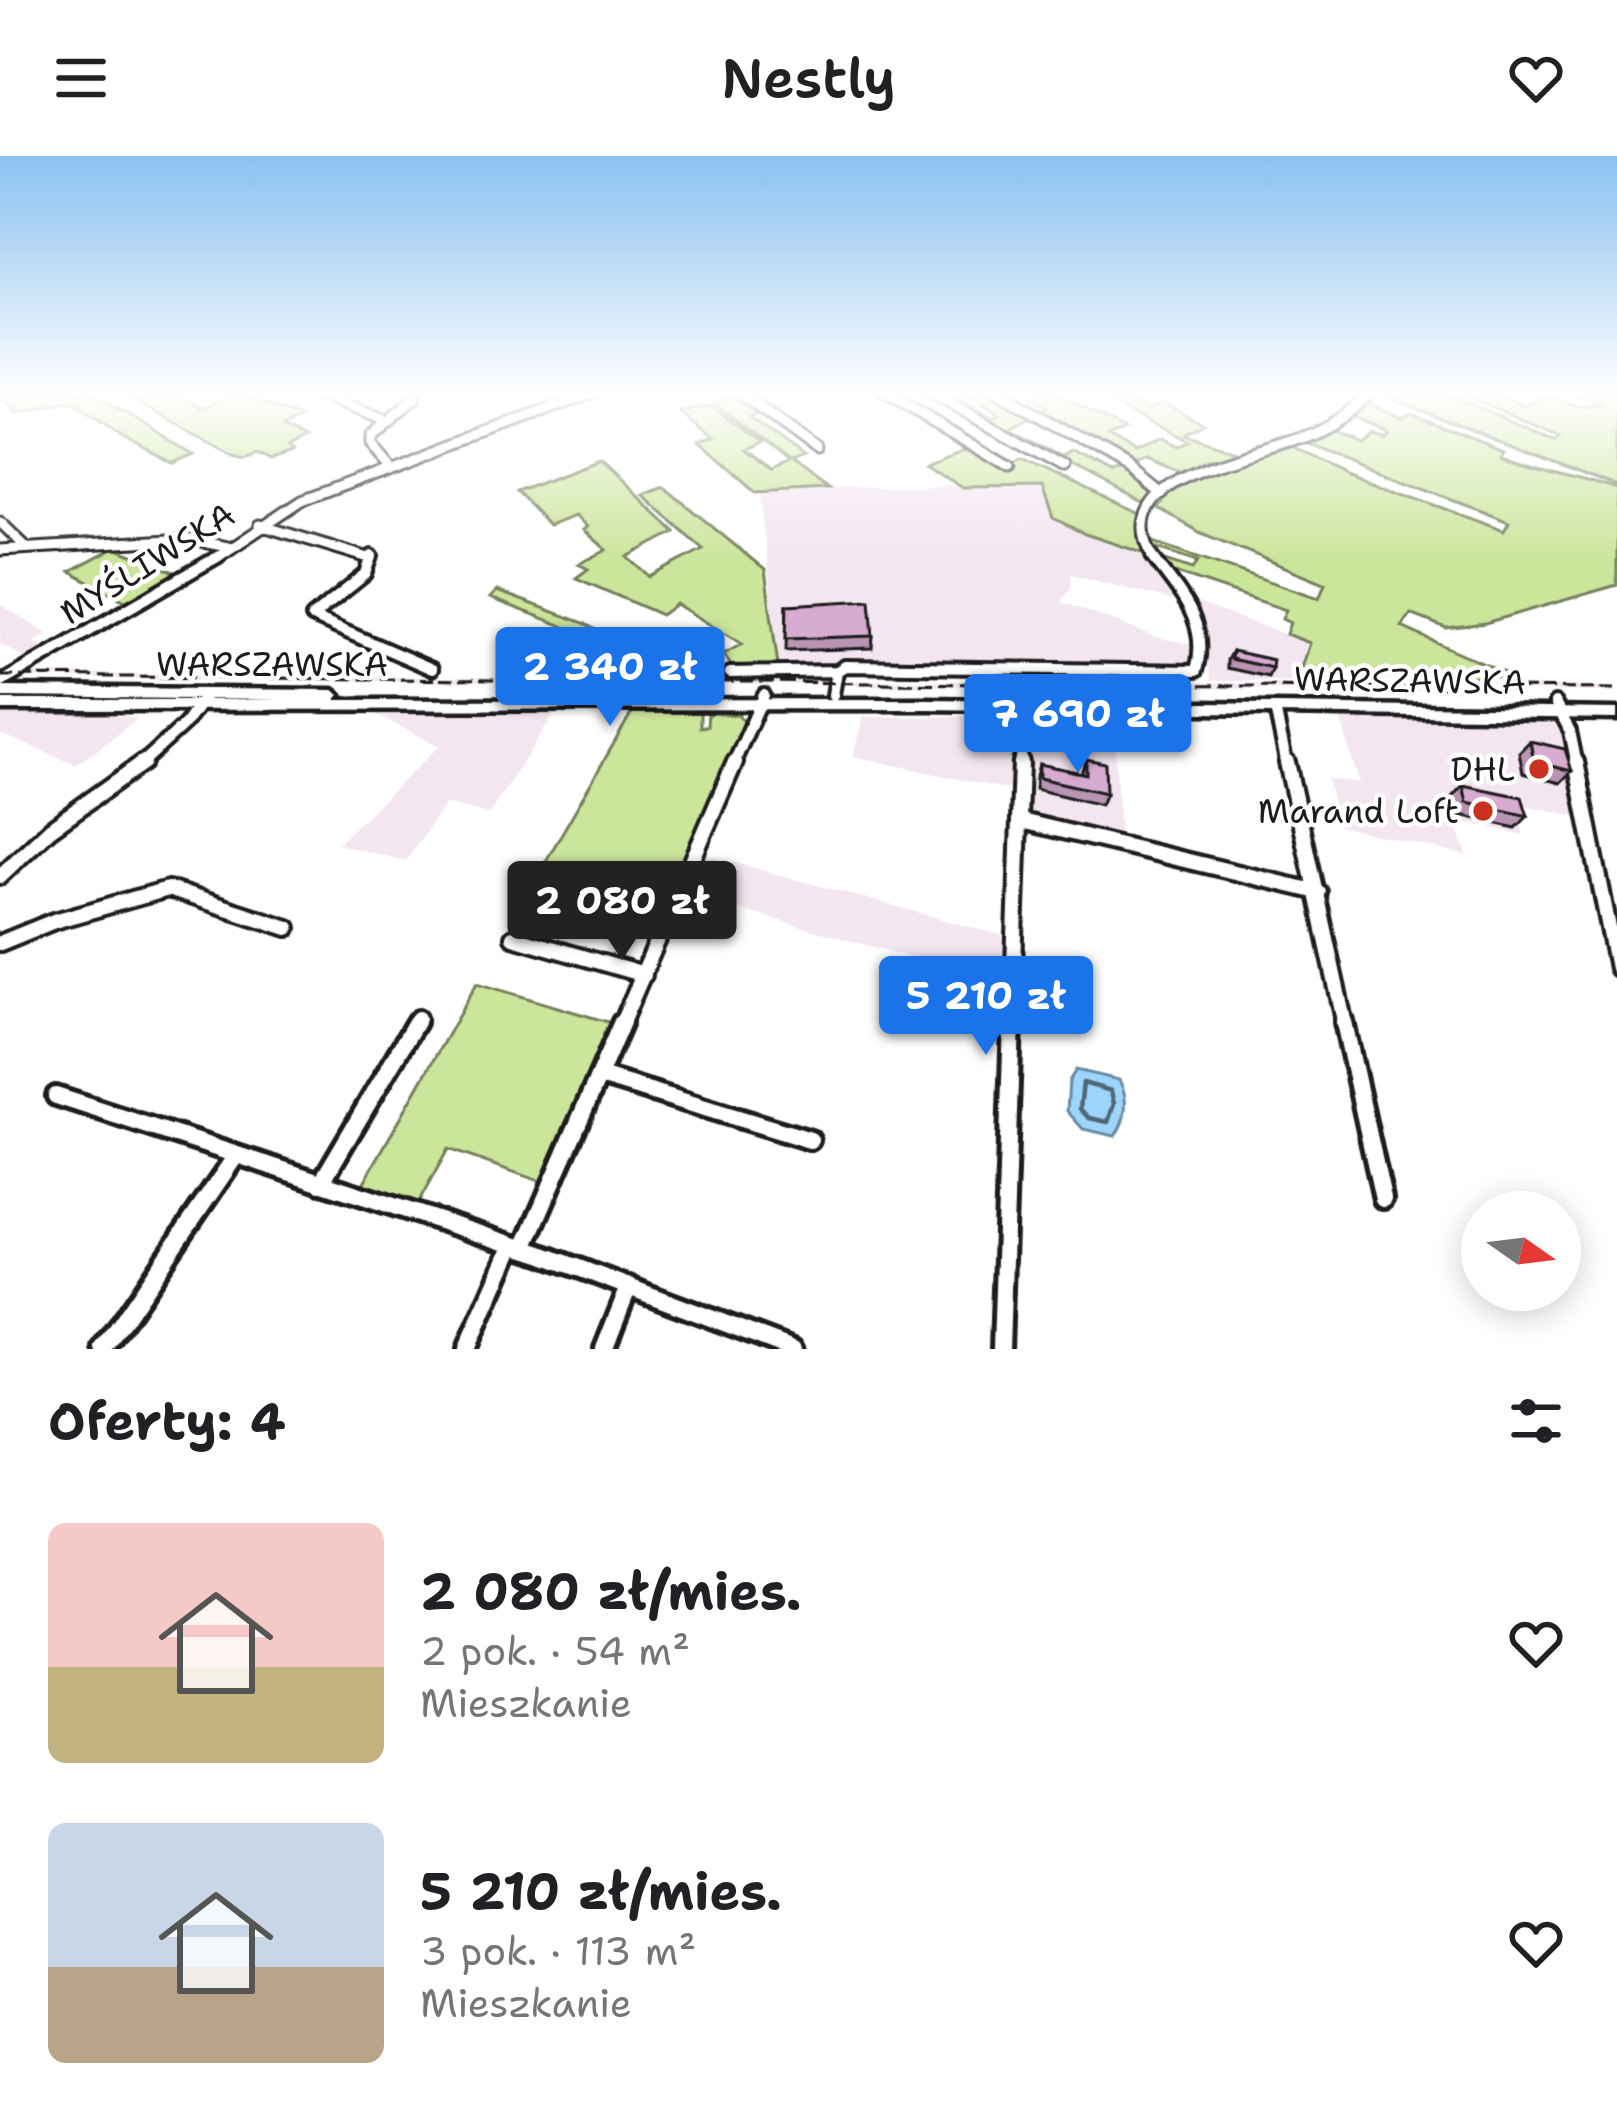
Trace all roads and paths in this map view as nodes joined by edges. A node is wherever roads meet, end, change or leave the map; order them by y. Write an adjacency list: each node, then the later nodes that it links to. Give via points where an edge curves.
1 (374, 448): 9 (street)
2 (441, 448): 9 (street, MYŚLIWSKA)
3 (815, 448): 8 (street)
4 (978, 448): 10 (street)
5 (1030, 448): 11 (street)
6 (1094, 448): 12 (street)
7 (1268, 448): 12 (street, via 1210,461)
8 (818, 450)
9 (390, 466): 14 (street, MYŚLIWSKA)
10 (1010, 467)
11 (1065, 467)
12 (1162, 494): 19 (street, via 1144,540 1194,611 1196,671)
13 (0, 522): 15 (street)
14 (260, 525): 16 (street, MYŚLIWSKA); 18 (street, MYŚLIWSKA, via 373,556 366,574 312,617)
15 (26, 547): 16 (street, via 186,539); 17 (street)
16 (228, 548): 21 (street, MYŚLIWSKA)
17 (0, 550)
18 (432, 669)
19 (837, 671): 20 (street); 22 (street)
20 (730, 674)
21 (0, 688): 23 (main road, WARSZAWSKA)
22 (832, 695): 24 (main road); 25 (main road)
23 (203, 700): 24 (main road, WARSZAWSKA); 28 (main road, WARSZAWSKA); 33 (street, via 152,759 47,832)
24 (762, 700): 25 (main road); 39 (street)
25 (1024, 702): 26 (main road); 32 (street)
26 (1204, 704): 29 (main road, WARSZAWSKA); 30 (main road, WARSZAWSKA)
27 (1617, 704): 29 (main road, WARSZAWSKA)
28 (0, 705)
29 (1558, 708): 30 (main road, WARSZAWSKA); 31 (main road, WARSZAWSKA); 38 (street, via 1570,731)
30 (1275, 709): 34 (street)
31 (1617, 714)
32 (1022, 821): 34 (street); 53 (street)
33 (0, 876)
34 (1318, 892): 46 (street)
35 (288, 928): 37 (street, via 168,890)
36 (513, 937): 39 (street)
37 (0, 944)
38 (1617, 968)
39 (644, 975): 41 (street)
40 (418, 1018): 45 (street)
41 (600, 1076): 43 (street); 47 (street)
42 (56, 1096): 44 (street)
43 (810, 1140)
44 (235, 1156): 45 (street); 49 (street)
45 (321, 1183): 47 (street)
46 (1383, 1199)
47 (518, 1246): 48 (street); 50 (street)
48 (629, 1286): 51 (street); 52 (street)
49 (104, 1349)
50 (467, 1349)
51 (604, 1349)
52 (793, 1349)
53 (1001, 1349)

